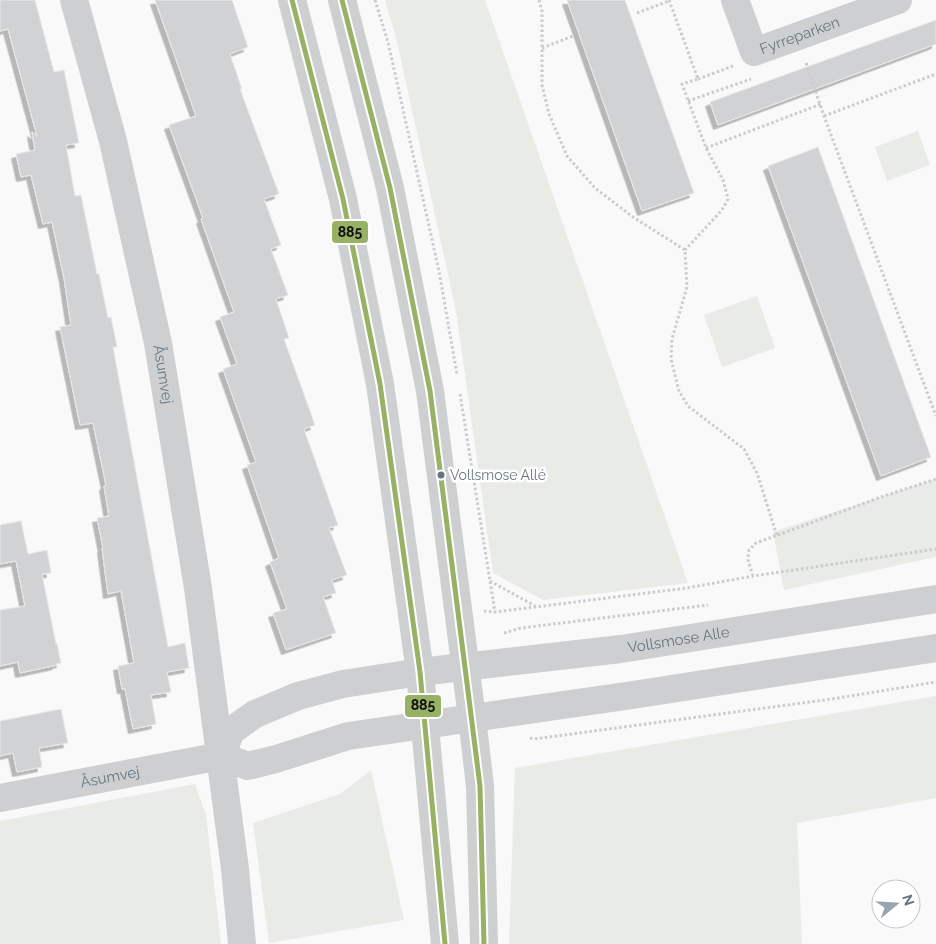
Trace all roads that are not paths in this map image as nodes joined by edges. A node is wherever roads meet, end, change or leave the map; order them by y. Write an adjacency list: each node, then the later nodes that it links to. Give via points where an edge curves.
1 (74, 0): 12 (street, Åsumvej, via 113,141 158,343 198,588)
2 (292, 0): 9 (street, via 343,199 380,384)
3 (342, 0): 8 (street, via 390,188 430,391)
4 (734, 0): 5 (street, Fyrreparken, via 754,52)
5 (898, 0)
6 (936, 600): 8 (street, Vollsmose Alle, via 621,649)
7 (936, 648): 10 (street)
8 (465, 667): 9 (street, Vollsmose Alle); 10 (street)
9 (420, 672): 11 (street); 12 (street, via 343,684 298,696 255,714 232,731)
10 (472, 718): 11 (street); 16 (street, via 480,786)
11 (424, 725): 12 (street, via 348,736 248,766); 15 (street)
12 (221, 756): 13 (street, Åsumvej); 14 (street, Åsumvej)
13 (0, 798)
14 (242, 944)
15 (445, 944)
16 (484, 944)

